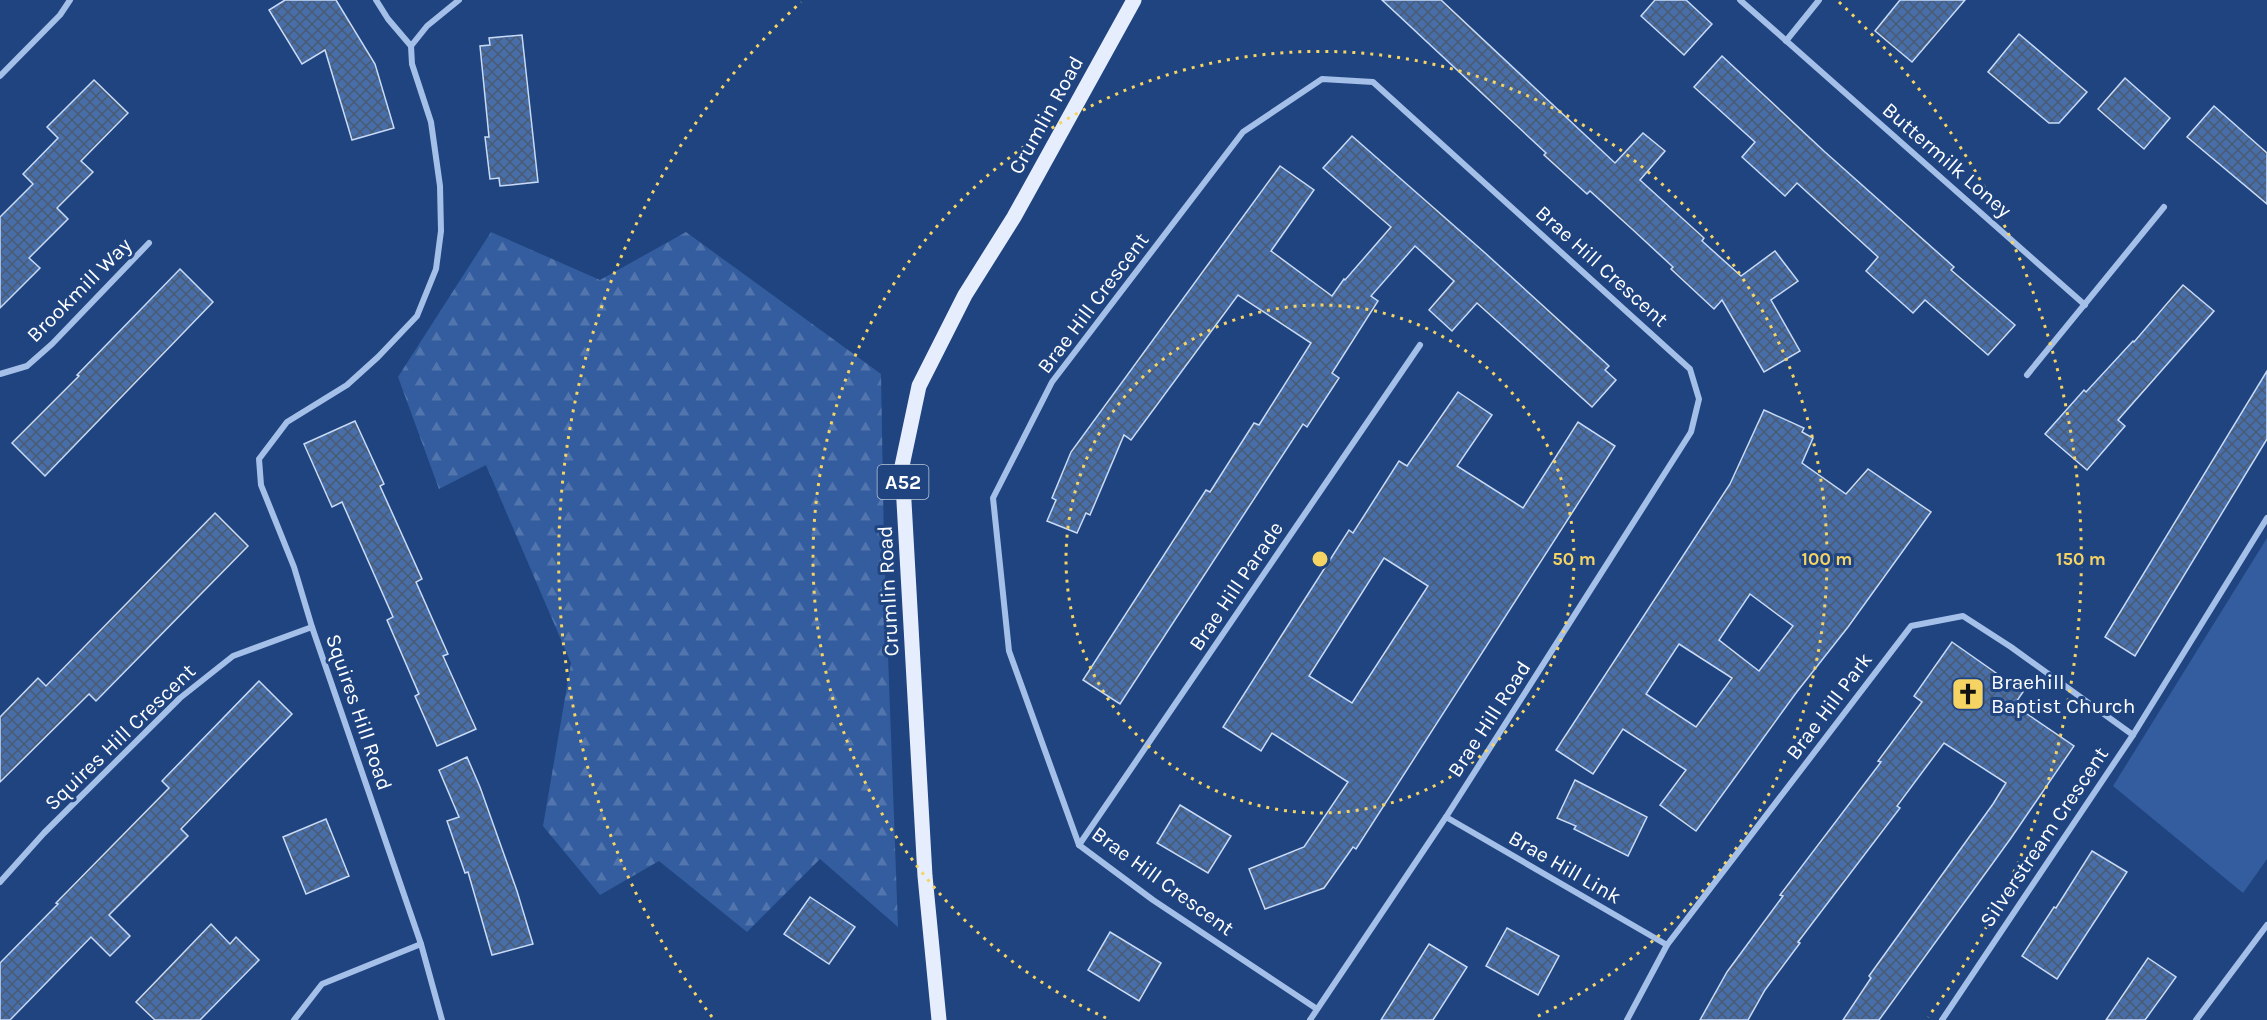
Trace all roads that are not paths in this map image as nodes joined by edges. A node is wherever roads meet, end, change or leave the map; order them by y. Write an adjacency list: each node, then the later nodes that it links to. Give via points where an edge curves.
1 (70, 0): 9 (street)
2 (376, 0): 8 (street)
3 (459, 0): 8 (street, via 427,26)
4 (1134, 0): 29 (main road, Crumlin Road / A52, via 1014,217 965,295 919,386 902,466 925,876)
5 (1740, 0): 7 (street, Buttermilk Loney)
6 (1819, 0): 7 (street)
7 (1786, 41): 12 (street, Buttermilk Loney)
8 (411, 46): 18 (street, Squires Hill Road, via 412,64 431,122 440,186 441,231 436,269 417,315 378,357 347,385 287,422 259,459 261,485 294,567)
9 (0, 76)
10 (2164, 207): 12 (street)
11 (149, 243): 14 (street, Brookmill Way, via 27,366)
12 (2085, 304): 15 (street)
13 (1420, 345): 21 (street, Brae Hill Parade)
14 (0, 374)
15 (2027, 375)
16 (1691, 432): 20 (street, Brae Hill Road); 21 (street, Brae Hill Crescent, via 1699,399 1690,369 1373,82 1322,79 1253,125 1052,382 993,498 1009,651)
17 (2267, 518): 19 (street, Silverstream Crescent)
18 (312, 627): 22 (street, Squires Hill Crescent, via 233,656 180,698); 24 (street, Squires Hill Road)
19 (2133, 735): 25 (street, Brae Hill Park, via 1963,616 1911,626); 32 (street, Silverstream Crescent)
20 (1446, 817): 25 (street, Brae Hill Link); 26 (street, Brae Hill Road)
21 (1079, 845): 26 (street, Brae Hill Crescent, via 1153,900)
22 (0, 882)
23 (2267, 925): 33 (street)
24 (421, 944): 27 (street, via 322,984); 28 (street, Squires Hill Road)
25 (1667, 945): 31 (street, Brae Hill Park)
26 (1317, 1009): 30 (street, Brae Hill Road)
27 (294, 1020)
28 (442, 1020)
29 (939, 1020)
30 (1310, 1020)
31 (1628, 1020)
32 (1942, 1020)
33 (2196, 1020)

